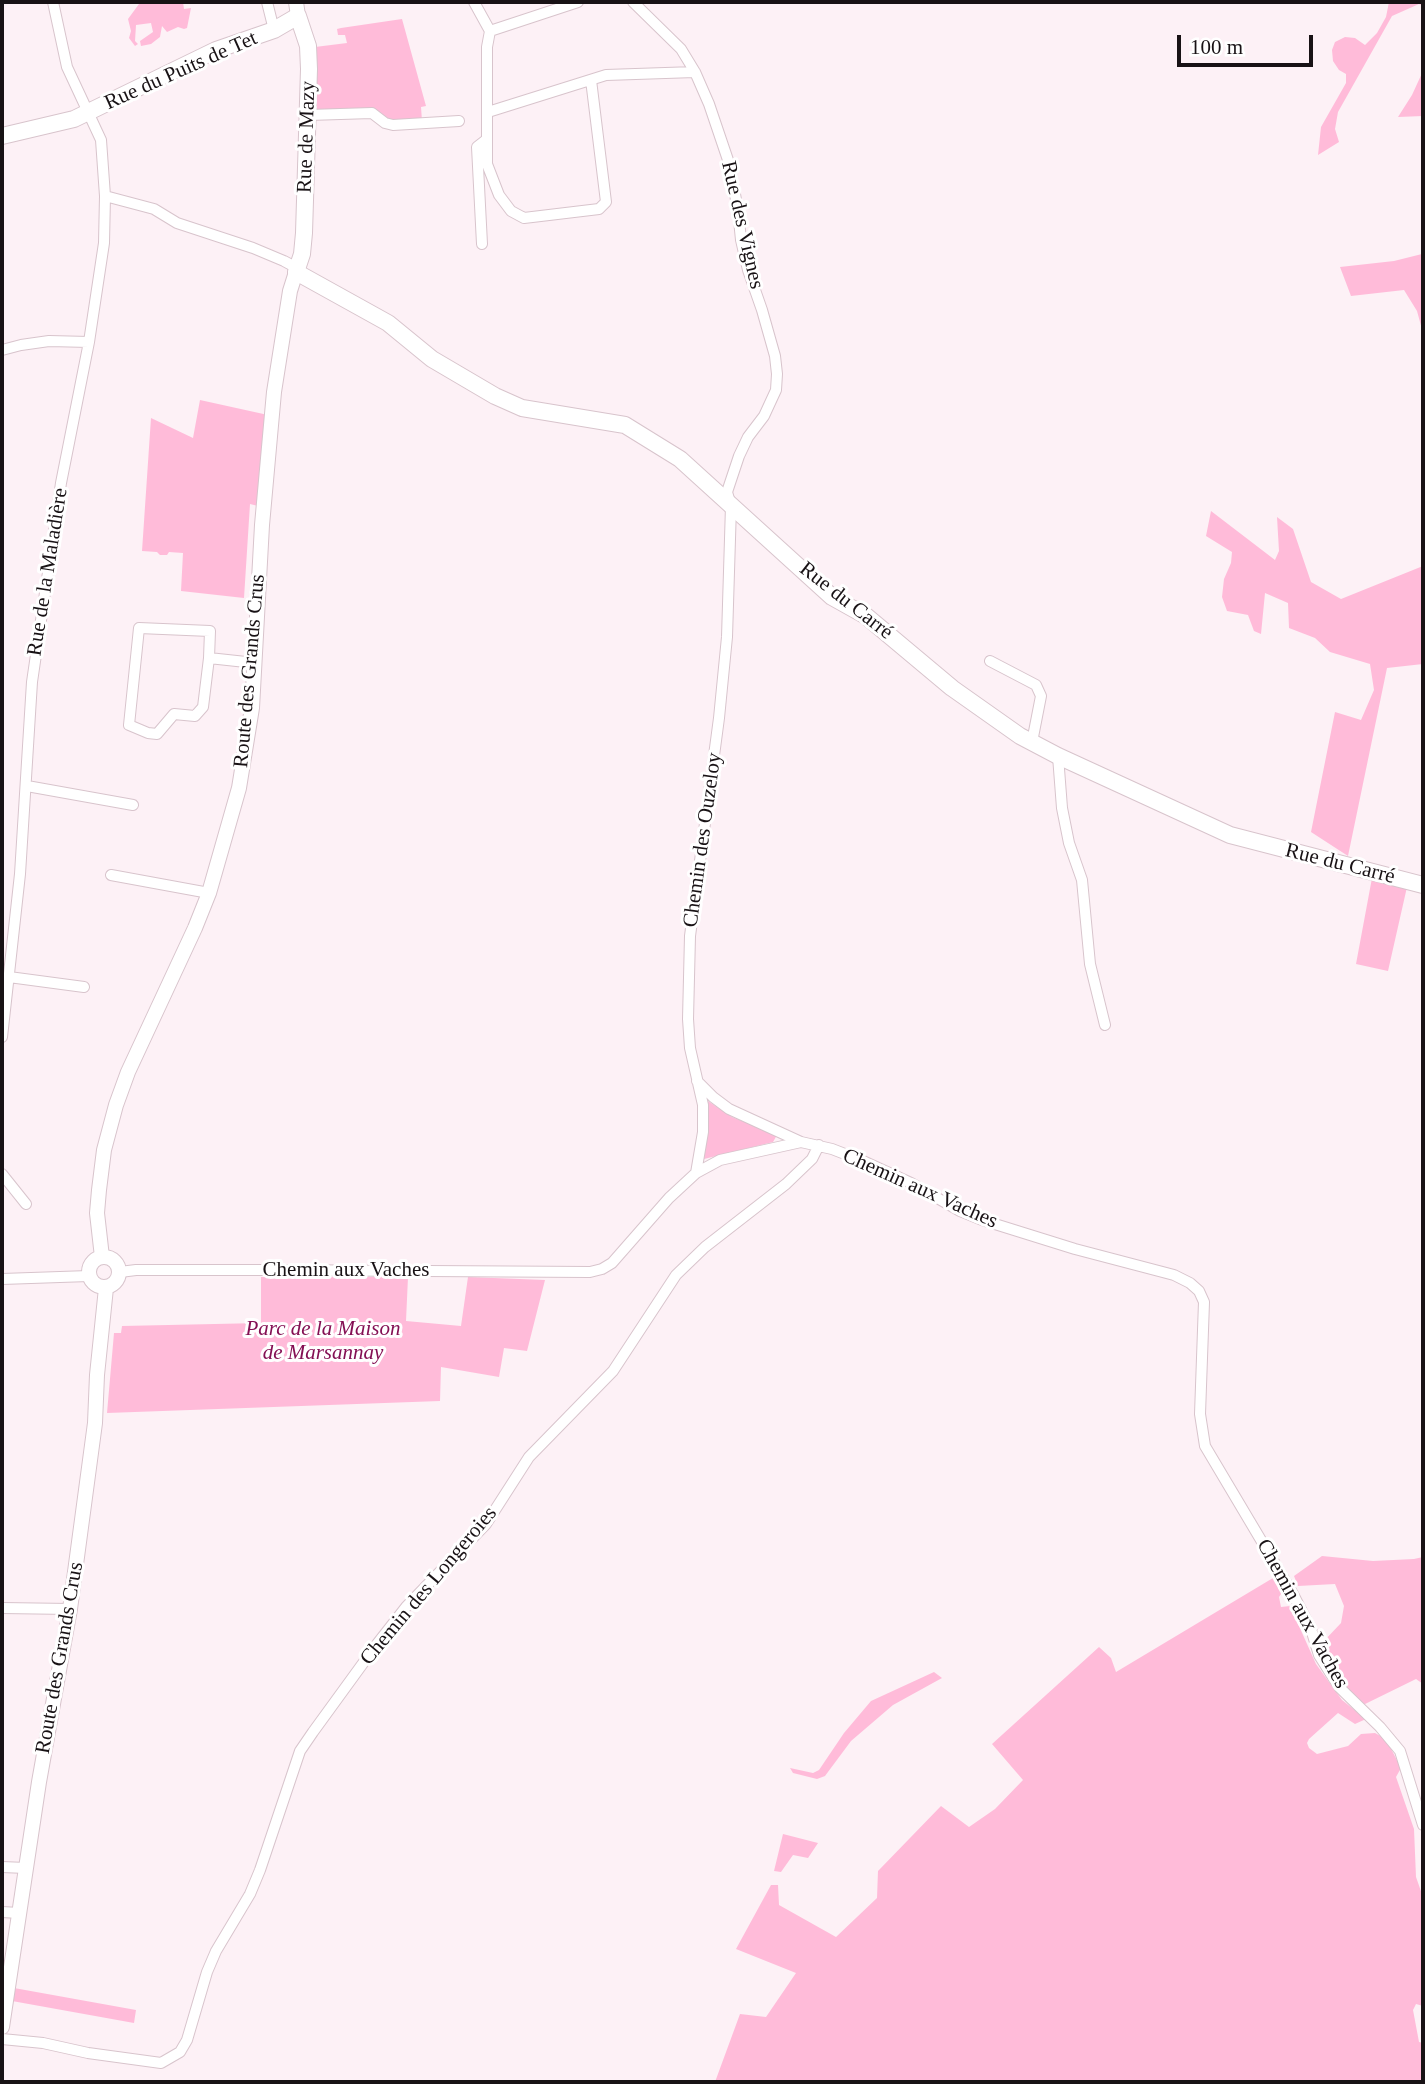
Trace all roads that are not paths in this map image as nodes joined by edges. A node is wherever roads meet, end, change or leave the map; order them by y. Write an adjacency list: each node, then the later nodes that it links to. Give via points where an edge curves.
1 (53, 2): 12 (street, Rue de la Maladière, via 67,67)
2 (267, 2): 7 (street)
3 (474, 2): 8 (street)
4 (578, 2): 8 (street)
5 (633, 2): 9 (street, Rue des Vignes, via 681,48)
6 (297, 9): 7 (main road, Rue du Puits de Tet); 13 (main road, Rue de Mazy, via 308,46)
7 (274, 30): 12 (main road, Rue du Puits de Tet, via 216,50)
8 (490, 31): 11 (street, via 486,47)
9 (695, 72): 10 (street, via 606,75); 22 (street, Rue des Vignes, via 729,163 748,270 775,356 776,390 738,456 727,492)
10 (591, 80): 11 (street); 16 (street, via 606,202 598,209 524,218 511,211 487,164)
11 (488, 112): 16 (street)
12 (88, 113): 15 (main road, Rue du Puits de Tet); 17 (street, Rue de la Maladière, via 101,140)
13 (309, 115): 14 (street, via 372,113 393,125); 19 (main road, Rue de Mazy, via 304,233)
14 (459, 121)
15 (2, 136)
16 (486, 140): 18 (street, via 477,147)
17 (105, 196): 19 (street, via 154,209 177,223 253,248); 20 (street, Rue de la Maladière, via 104,243)
18 (482, 244)
19 (296, 270): 22 (main road, Rue du Carré, via 388,323 432,359 495,396 522,408 625,425 680,458); 25 (street, Route des Grands Crus, via 274,392)
20 (89, 342): 21 (street, via 49,341); 28 (street, Rue de la Maladière, via 61,483 32,682)
21 (2, 351)
22 (732, 506): 26 (main road, Rue du Carré, via 832,597 866,616 952,688); 37 (street, Chemin des Ouzeloy, via 727,637 690,936 688,1019)
23 (209, 658): 23 (street, via 210,631 139,628 129,725 157,734 174,714 195,716 203,707); 25 (street)
24 (990, 661): 26 (street, via 1036,685 1041,696)
25 (255, 663): 32 (street, Route des Grands Crus, via 239,788)
26 (1032, 742): 27 (main road, Rue du Carré)
27 (1058, 756): 31 (main road, Rue du Carré, via 1230,835); 35 (street, via 1062,808 1082,880 1090,964)
28 (27, 786): 29 (street); 33 (street, Rue de la Maladière)
29 (133, 806)
30 (111, 875): 32 (street)
31 (1423, 885)
32 (209, 892): 43 (street, Route des Grands Crus, via 116,1105 99,1190)
33 (9, 977): 34 (street); 36 (street, Rue de la Maladière)
34 (84, 987)
35 (1105, 1025)
36 (2, 1037)
37 (697, 1081): 38 (street, via 729,1108); 40 (street, Chemin des Ouzeloy, via 703,1132)
38 (801, 1142): 39 (street, Chemin aux Vaches); 40 (street, Chemin aux Vaches, via 720,1160)
39 (819, 1145): 50 (street, Chemin aux Vaches, via 911,1183 971,1215 1174,1275 1199,1291 1205,1302 1200,1414 1205,1446 1293,1594 1331,1675 1400,1751); 56 (street, Chemin des Longeroies, via 786,1184 676,1275 613,1371 529,1457 486,1524 406,1608 313,1732 300,1751 250,1894 207,1972 180,2052 160,2063)
40 (696, 1173): 44 (street, Chemin aux Vaches, via 612,1263 590,1272)
41 (2, 1174): 42 (street)
42 (26, 1205)
43 (102, 1257): 44 (street, via 114,1261); 45 (street, via 90,1266)
44 (120, 1272): 47 (street, via 116,1282)
45 (89, 1276): 46 (street); 47 (street, via 94,1284)
46 (2, 1279)
47 (106, 1288): 49 (street, Route des Grands Crus, via 95,1423)
48 (2, 1608): 49 (street)
49 (70, 1609): 52 (street, Route des Grands Crus)
50 (1423, 1825)
51 (2, 1867): 52 (street)
52 (26, 1868): 54 (street, Route des Grands Crus)
53 (2, 1912): 54 (street)
54 (19, 1913): 55 (street, Route des Grands Crus)
55 (2, 2027)
56 (2, 2039)

